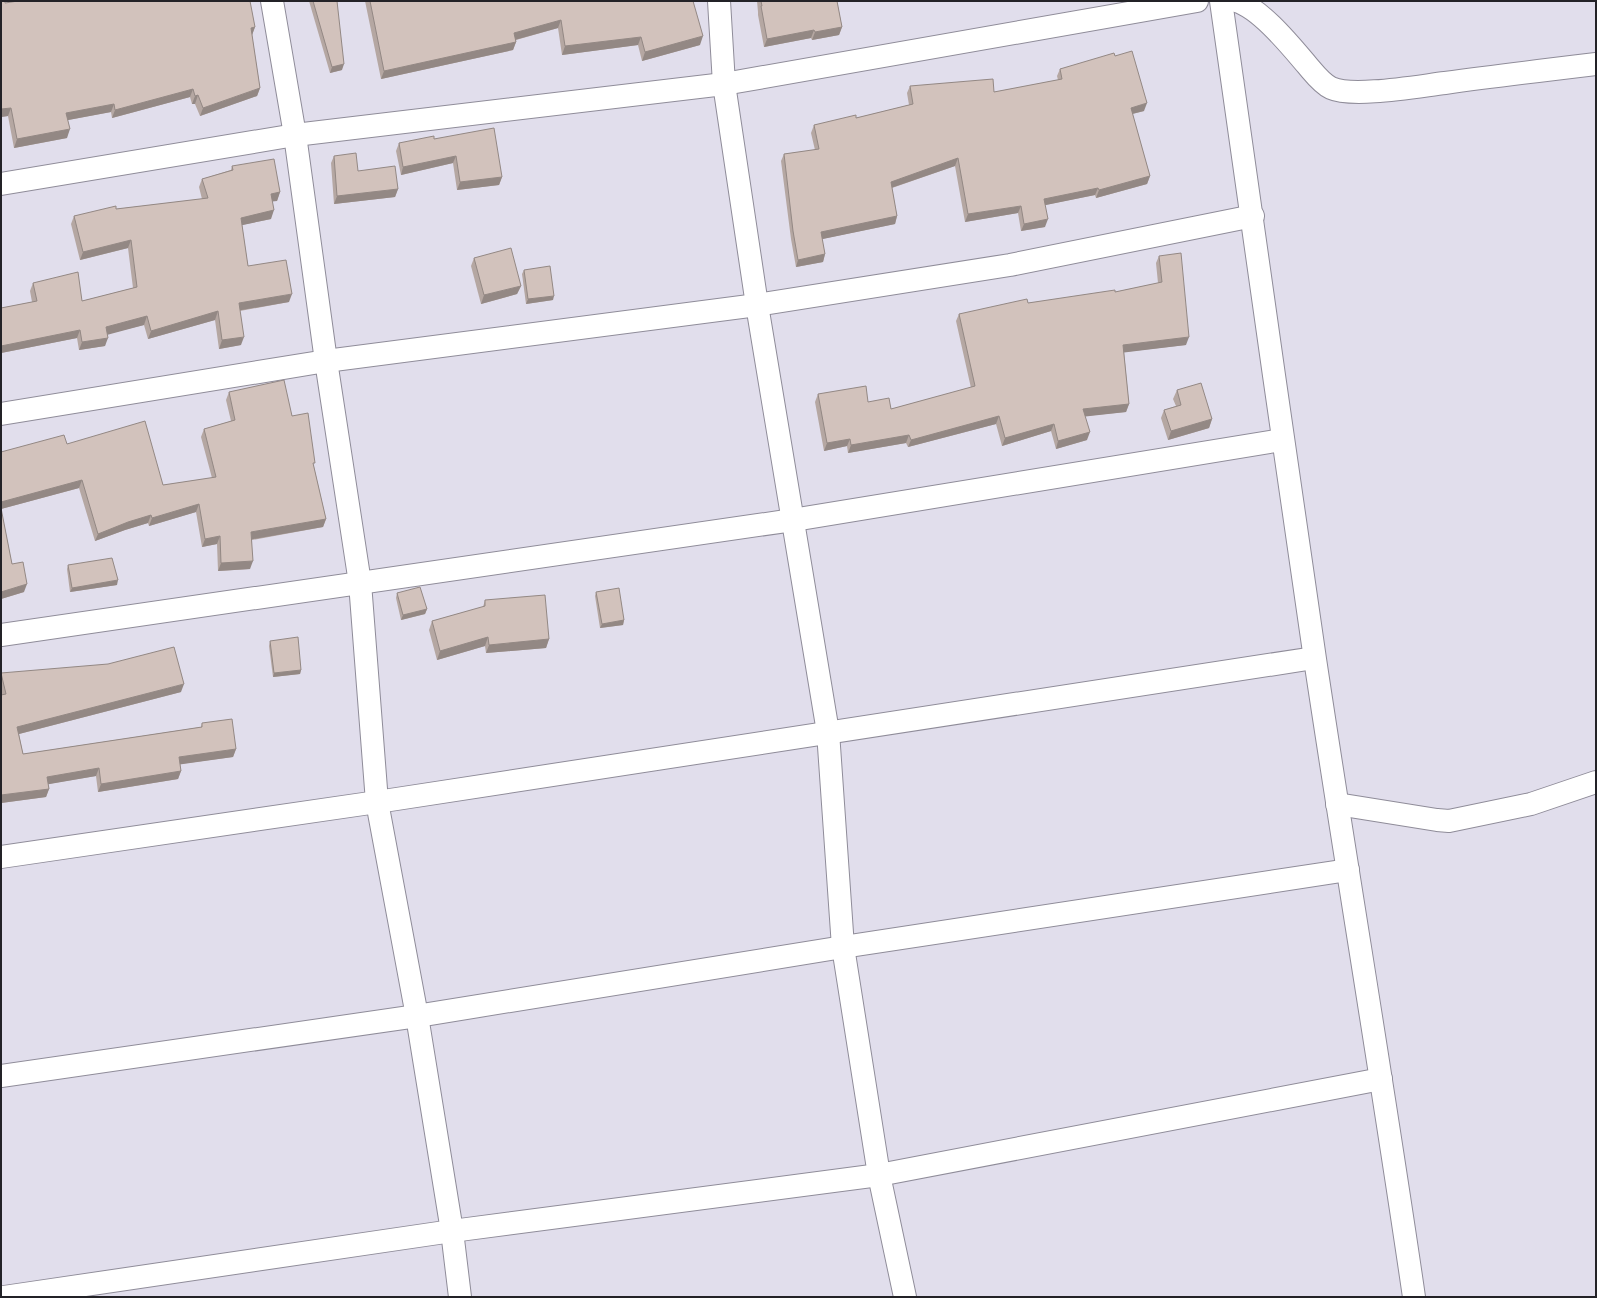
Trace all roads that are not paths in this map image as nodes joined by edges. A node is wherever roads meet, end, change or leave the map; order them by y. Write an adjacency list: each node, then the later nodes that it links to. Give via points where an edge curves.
1 (272, 1): 8 (street)
2 (719, 1): 7 (street)
3 (1196, 1): 7 (street)
4 (1221, 1): 10 (street)
5 (1236, 1): 6 (street, via 1257,12 1320,79 1331,88 1346,92 1392,89)
6 (1596, 64)
7 (724, 84): 8 (street); 11 (street)
8 (295, 135): 9 (street); 12 (street)
9 (1, 184)
10 (1253, 216): 11 (street, via 1010,265); 14 (street)
11 (756, 305): 12 (street); 15 (street)
12 (326, 361): 13 (street); 16 (street)
13 (1, 414)
14 (1282, 440): 15 (street); 18 (street)
15 (793, 520): 16 (street); 19 (street)
16 (360, 583): 17 (street); 21 (street)
17 (1, 635)
18 (1314, 658): 19 (street); 22 (street)
19 (828, 732): 21 (street); 25 (street)
20 (1596, 782): 22 (street, via 1531,804 1449,821)
21 (377, 802): 23 (street); 26 (street)
22 (1336, 804): 24 (street)
23 (1, 857)
24 (1348, 870): 25 (street); 28 (street)
25 (843, 947): 26 (street); 29 (street)
26 (417, 1016): 27 (street); 30 (street)
27 (1, 1076)
28 (1381, 1079): 29 (street); 34 (street)
29 (879, 1175): 30 (street); 33 (street)
30 (452, 1231): 31 (street); 32 (street)
31 (4, 1297)
32 (460, 1297)
33 (905, 1297)
34 (1414, 1297)

